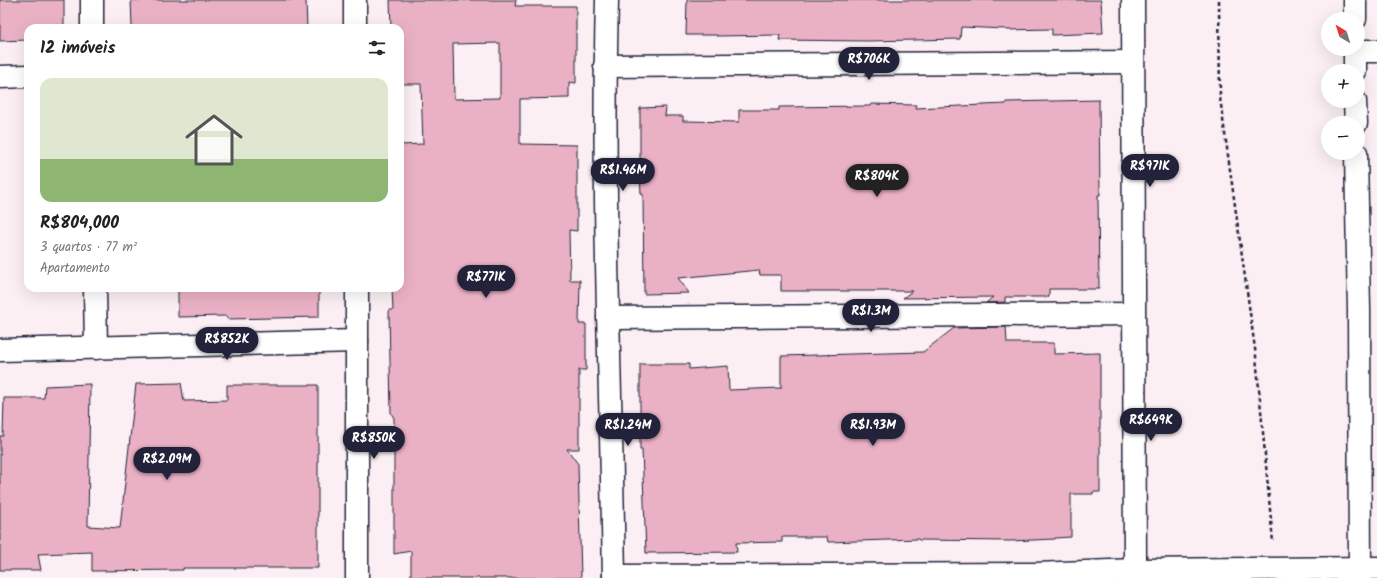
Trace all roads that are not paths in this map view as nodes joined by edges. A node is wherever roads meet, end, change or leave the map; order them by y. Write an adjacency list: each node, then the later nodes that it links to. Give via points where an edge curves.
1 (92, 0): 7 (street)
2 (355, 0): 8 (street)
3 (607, 0): 12 (street)
4 (1133, 0): 11 (street)
5 (1355, 0): 6 (street)
6 (1355, 12)
7 (92, 24)
8 (356, 24)
9 (1377, 51): 10 (street)
10 (1355, 57)
11 (1132, 62): 12 (street); 19 (street)
12 (605, 66): 20 (street)
13 (24, 76): 14 (street)
14 (0, 77)
15 (1357, 160): 18 (street)
16 (95, 292): 22 (street)
17 (357, 292): 21 (street)
18 (1368, 310): 25 (street)
19 (1133, 314): 20 (street); 24 (street)
20 (608, 318): 27 (street)
21 (357, 341): 22 (street); 28 (street)
22 (96, 348): 23 (street)
23 (0, 350)
24 (1135, 570): 25 (street, via 1275,568); 26 (street)
25 (1365, 571)
26 (1036, 576): 27 (street)
27 (614, 577)
28 (357, 578)

